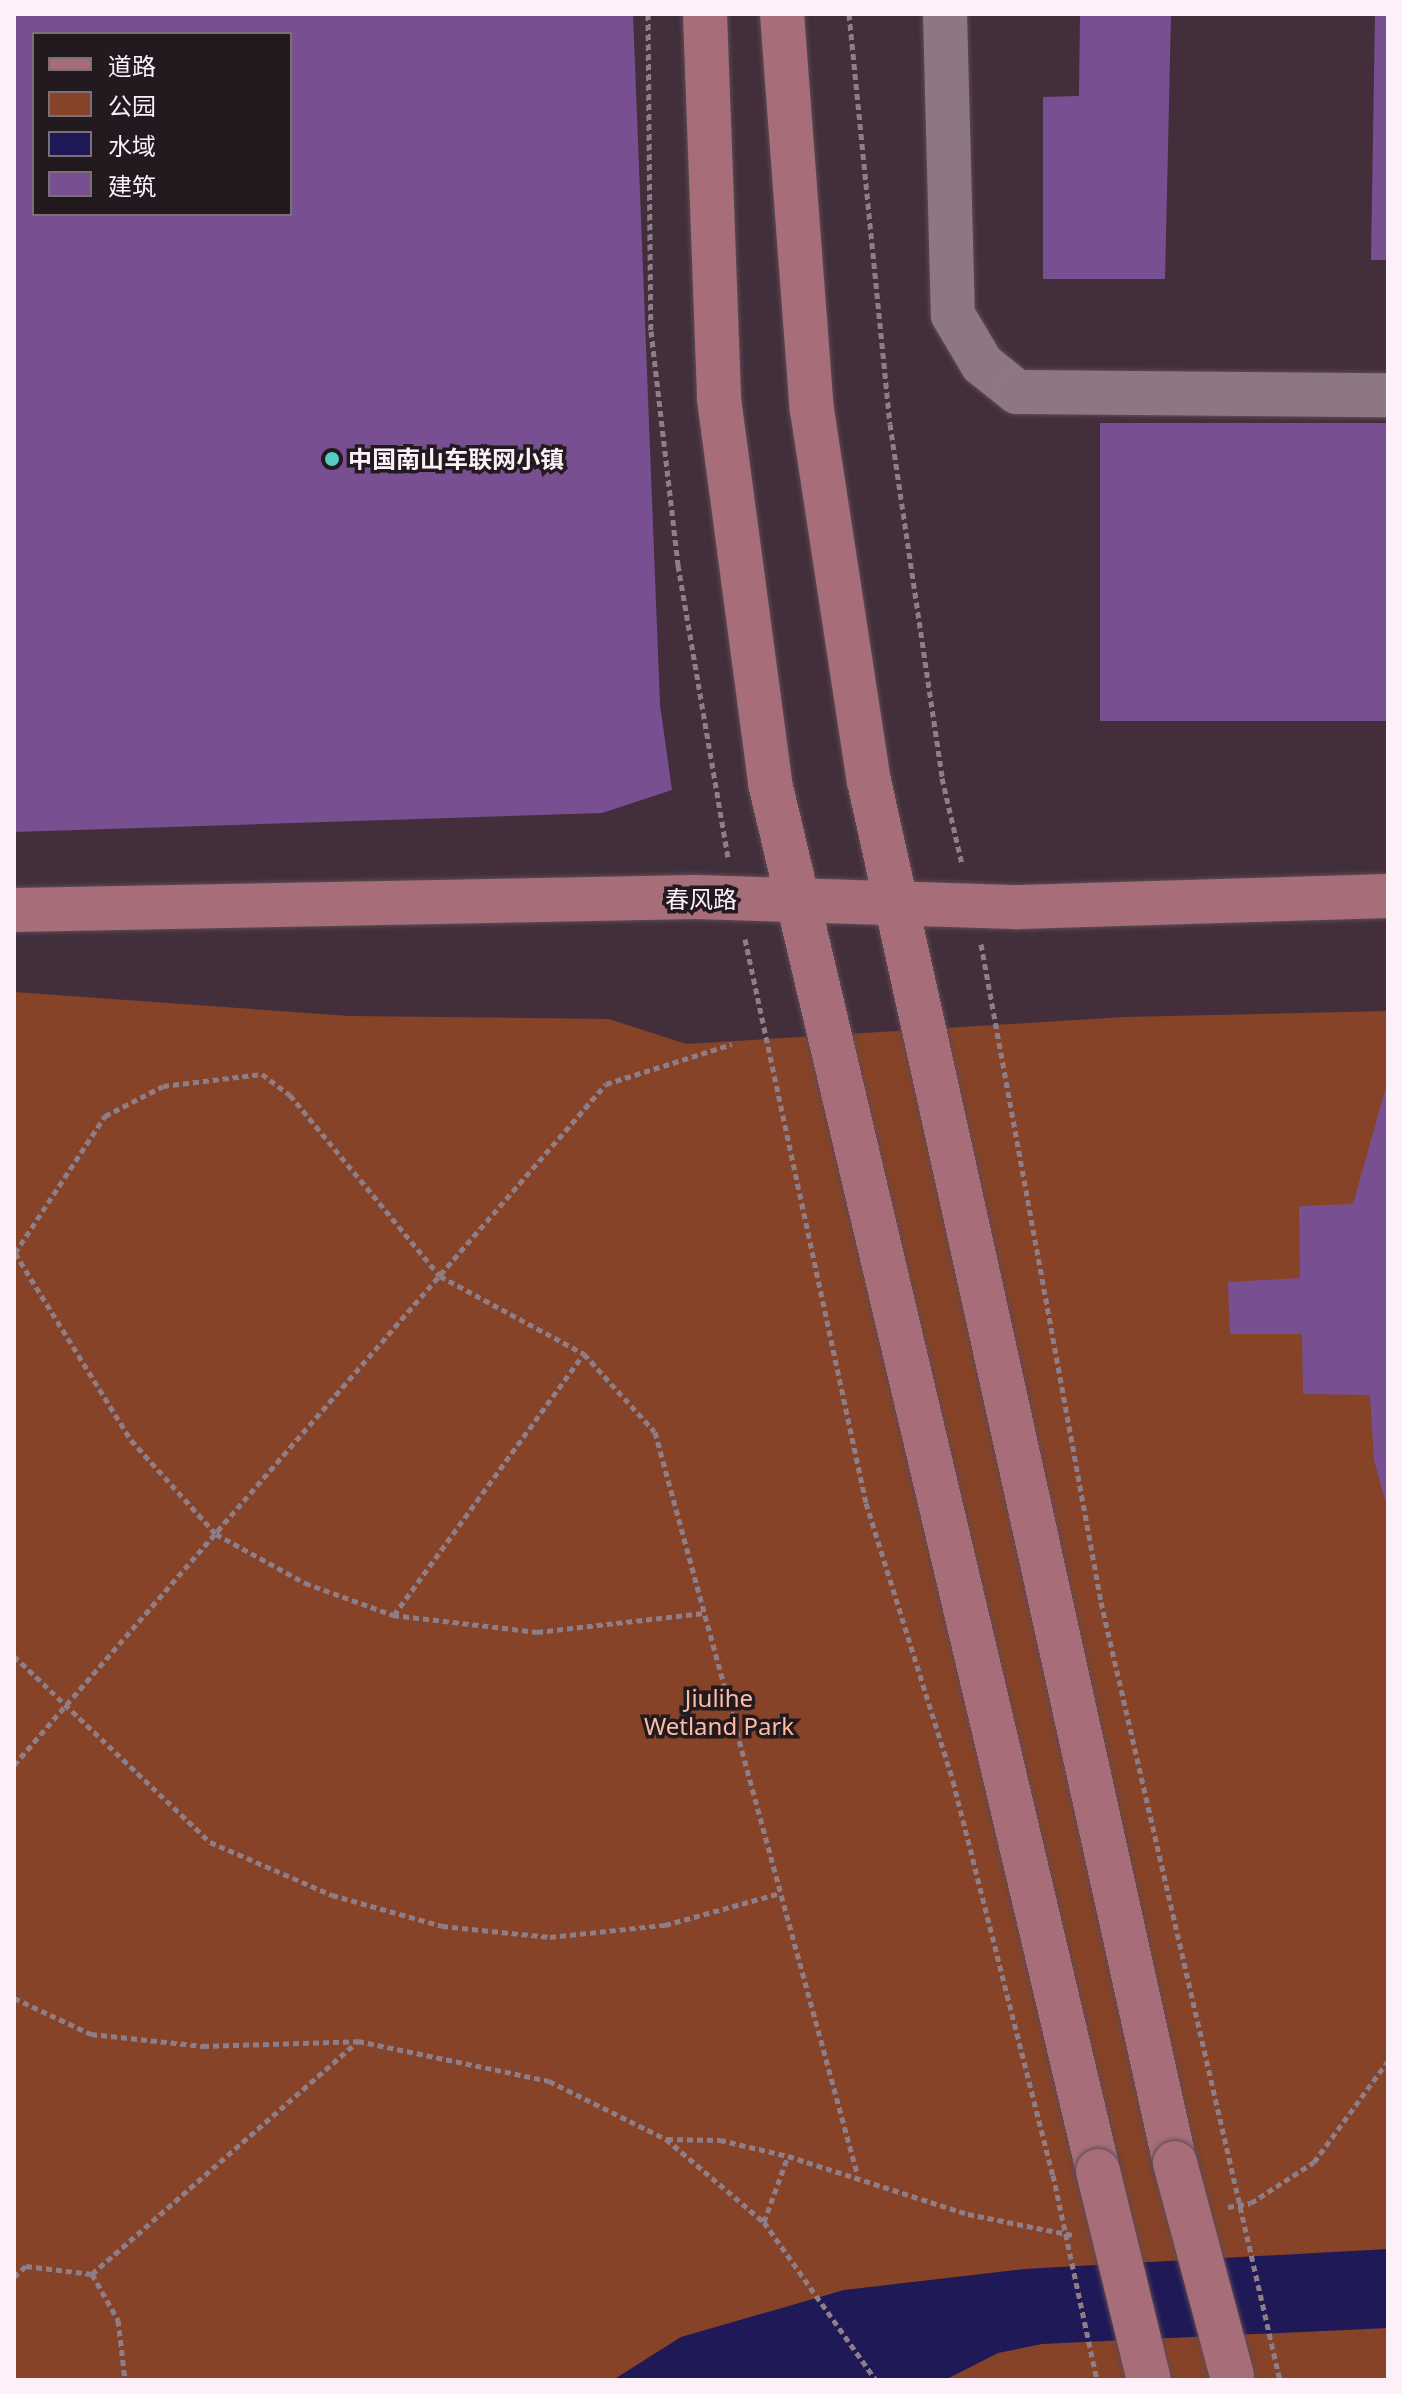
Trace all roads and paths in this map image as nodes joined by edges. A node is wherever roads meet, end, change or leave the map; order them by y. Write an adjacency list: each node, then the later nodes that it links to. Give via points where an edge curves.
1 (705, 14): 7 (main road, via 719,399 770,783)
2 (782, 14): 8 (main road, via 812,410)
3 (849, 14): 9 (path, via 890,424 942,778)
4 (945, 14): 5 (street, via 953,315 982,364 1017,392)
5 (1388, 395)
6 (1388, 896): 9 (main road, 春风路)
7 (798, 901): 8 (main road, 春风路); 10 (main road, 春风路); 38 (main road, bridge)
8 (895, 903): 9 (main road, 春风路); 34 (main road, bridge, via 1175,2163)
9 (972, 906): 39 (path, bridge, via 1001,1029 1101,1602)
10 (14, 910)
11 (732, 1044): 13 (path, via 606,1084)
12 (14, 1252): 13 (path, via 105,1116 163,1086 262,1074 290,1095); 15 (path, via 131,1440)
13 (440, 1276): 14 (path); 15 (path)
14 (584, 1354): 16 (path, via 655,1432); 17 (path)
15 (216, 1534): 17 (path, via 305,1583); 19 (path)
16 (704, 1613): 17 (path, via 537,1632); 21 (path)
17 (393, 1615)
18 (14, 1656): 19 (path)
19 (66, 1706): 20 (path); 21 (path, via 210,1842 332,1895 442,1926 579,1934 665,1925)
20 (14, 1765)
21 (780, 1893): 27 (path)
22 (14, 1998): 23 (path, via 91,2034 203,2046)
23 (358, 2041): 25 (path, via 549,2081); 32 (path)
24 (1388, 2061): 29 (path, via 1314,2162 1251,2203)
25 (666, 2139): 26 (path, via 720,2140); 30 (path)
26 (788, 2156): 27 (path); 30 (path)
27 (857, 2173): 31 (path, via 968,2214)
28 (1053, 2175): 37 (path, bridge)
29 (1221, 2208)
30 (764, 2222): 36 (path)
31 (1084, 2233)
32 (92, 2274): 33 (path, via 26,2266); 35 (path, via 118,2320)
33 (14, 2277)
34 (1232, 2378)
35 (125, 2380)
36 (876, 2380)
37 (1097, 2380)
38 (1149, 2380)
39 (1280, 2380)

